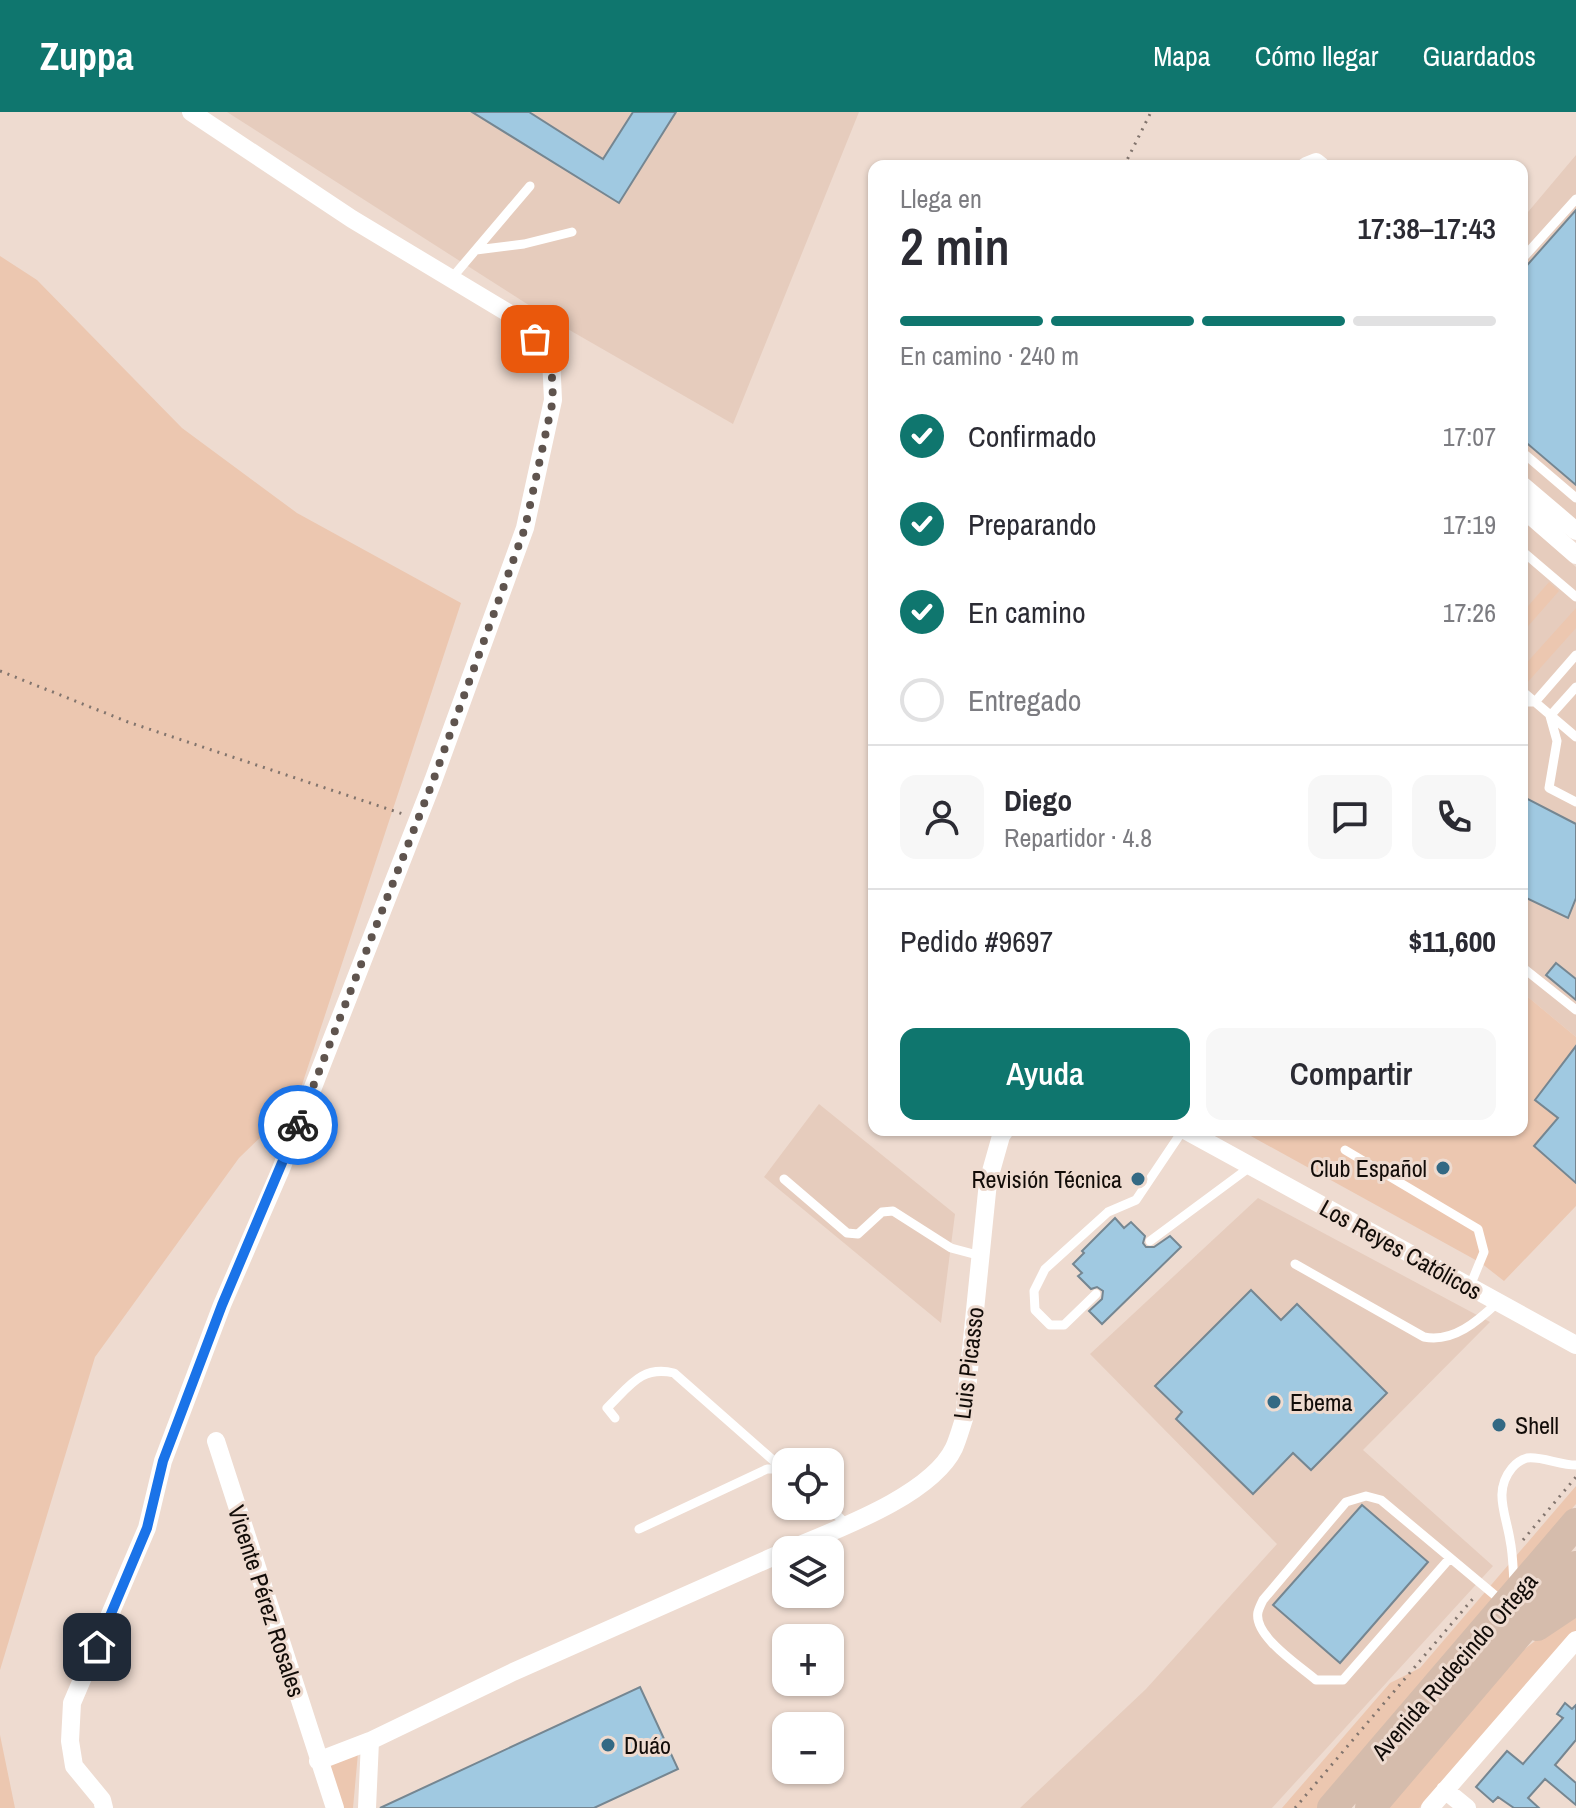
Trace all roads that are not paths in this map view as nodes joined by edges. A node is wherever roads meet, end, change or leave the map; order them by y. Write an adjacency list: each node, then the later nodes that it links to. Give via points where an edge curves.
1 (191, 112): 7 (street)
2 (530, 186): 5 (lane)
3 (1576, 199): 6 (lane)
4 (572, 232): 5 (lane)
5 (476, 250): 7 (lane)
6 (1528, 252)
7 (451, 279): 61 (street, via 520,320 551,357 553,400 525,528 418,820 163,1461 147,1528 72,1703 74,1766)
8 (1528, 457): 10 (lane)
9 (1528, 492): 12 (street)
10 (1576, 498)
11 (1528, 513): 13 (street)
12 (1576, 531)
13 (1576, 555)
14 (1528, 556): 15 (lane)
15 (1576, 597)
16 (1576, 655): 20 (lane)
17 (1576, 687): 21 (lane)
18 (1528, 696): 20 (lane)
19 (1528, 702): 20 (lane)
20 (1535, 702): 21 (lane)
21 (1550, 716): 22 (lane); 23 (lane, via 1557,741 1549,788)
22 (1576, 737)
23 (1576, 802)
24 (1528, 972): 25 (lane)
25 (1576, 1010)
26 (1003, 1136): 33 (street, Luis Picasso, via 988,1182)
27 (1180, 1136): 36 (lane, via 1136,1200 1108,1212 1045,1269 1034,1291 1035,1310 1050,1325 1064,1325)
28 (1195, 1136): 30 (street, Los Reyes Católicos)
29 (1345, 1150): 35 (lane, via 1478,1229 1484,1252)
30 (1251, 1166): 32 (lane); 35 (street, Los Reyes Católicos)
31 (784, 1179): 33 (lane, via 847,1233 858,1234 882,1212 893,1211 951,1248)
32 (1150, 1241)
33 (981, 1256): 46 (street, Luis Picasso, via 964,1419 953,1451 925,1482)
34 (1295, 1264): 37 (lane, via 1424,1337 1439,1340)
35 (1470, 1286): 37 (street, Los Reyes Católicos)
36 (1096, 1294)
37 (1498, 1302): 38 (street, Los Reyes Católicos)
38 (1576, 1345)
39 (615, 1418): 41 (lane, via 607,1408 645,1372 659,1369 674,1373)
40 (216, 1441): 57 (street, Vicente Pérez Rosales)
41 (772, 1459)
42 (1576, 1465): 52 (lane, via 1524,1459 1505,1476 1501,1498 1512,1553)
43 (772, 1469): 47 (lane)
44 (842, 1520): 46 (lane)
45 (1576, 1523): 52 (main road, Avenida Rudecindo Ortega)
46 (847, 1525): 48 (street, Luis Picasso)
47 (639, 1529)
48 (821, 1536)
49 (772, 1557): 56 (street, Luis Picasso)
50 (1450, 1558): 50 (lane, via 1381,1500 1366,1496 1346,1502 1263,1600 1259,1625 1316,1680 1343,1680); 52 (lane)
51 (1576, 1566): 55 (main road, Avenida Rudecindo Ortega)
52 (1501, 1595): 60 (main road, Avenida Rudecindo Ortega)
53 (1576, 1600): 55 (main road)
54 (1576, 1640): 59 (street)
55 (1505, 1647): 58 (main road, Avenida Rudecindo Ortega)
56 (370, 1741): 57 (street); 63 (street)
57 (318, 1761): 62 (street, Vicente Pérez Rosales)
58 (1407, 1764): 64 (main road, Avenida Rudecindo Ortega); 65 (main road)
59 (1445, 1790): 66 (street); 67 (street)
60 (1336, 1805)
61 (104, 1808)
62 (335, 1808)
63 (367, 1808)
64 (1370, 1808)
65 (1386, 1808)
66 (1430, 1808)
67 (1467, 1808)

